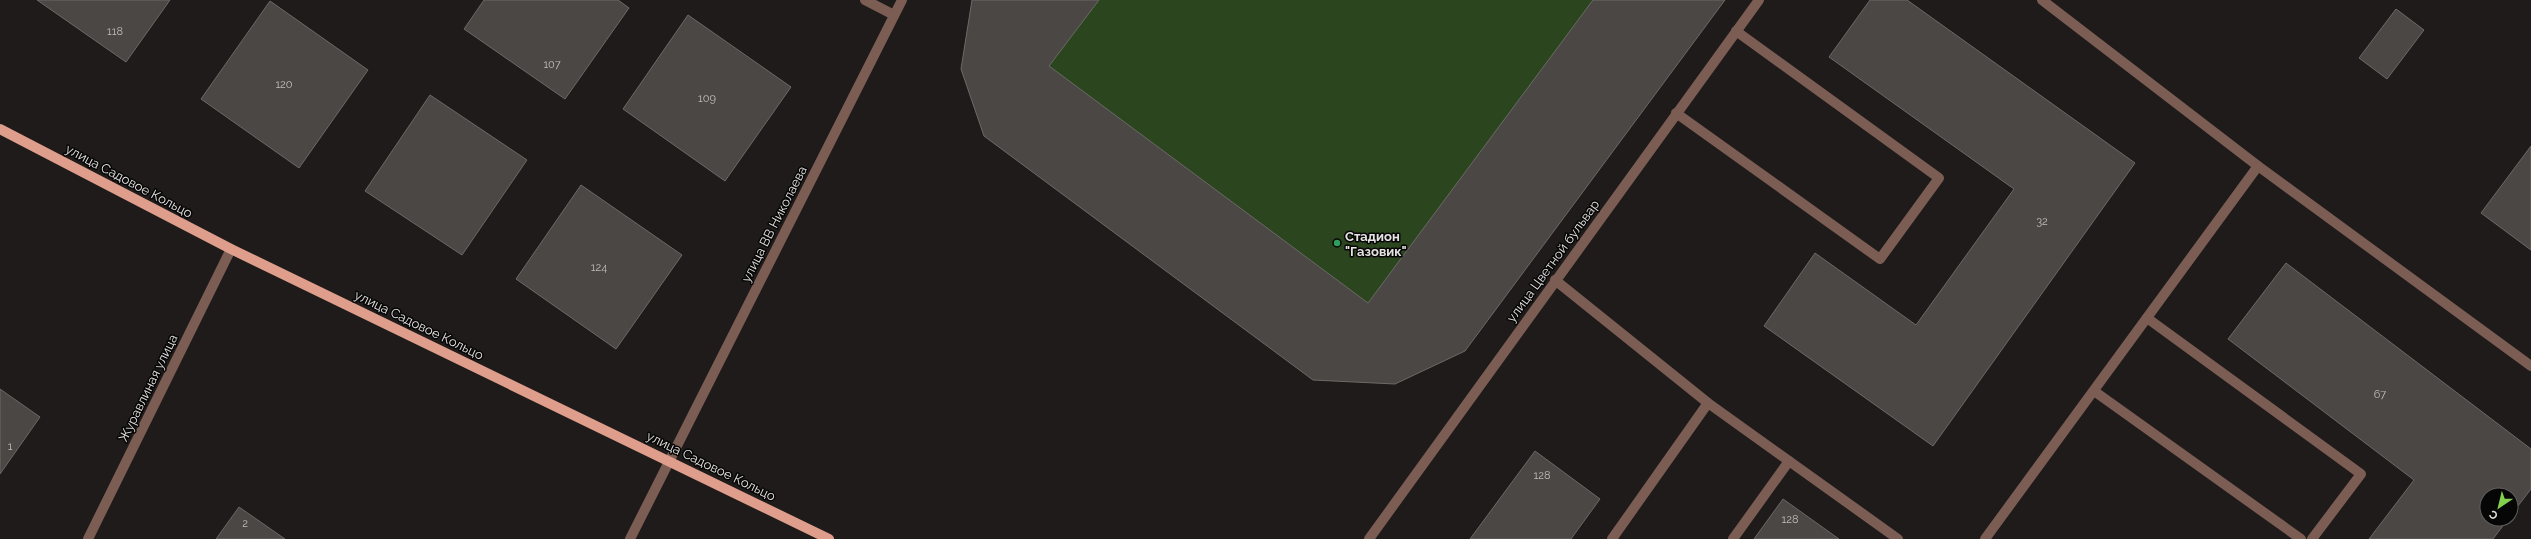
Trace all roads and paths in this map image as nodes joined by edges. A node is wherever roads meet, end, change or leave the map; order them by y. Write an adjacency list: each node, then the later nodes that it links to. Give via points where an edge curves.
1 (865, 0): 5 (street)
2 (902, 0): 5 (street, улица ВВ Николаева)
3 (1759, 0): 6 (street, улица Цветной бульвар)
4 (2042, 0): 9 (street)
5 (894, 16): 16 (street, улица ВВ Николаева)
6 (1736, 31): 7 (street, улица Цветной бульвар); 7 (street, via 1939,178 1880,259)
7 (1676, 113): 11 (street, улица Цветной бульвар)
8 (0, 129): 10 (main road, улица Садовое Кольцо)
9 (2258, 166): 12 (street); 13 (street)
10 (231, 249): 16 (main road, улица Садовое Кольцо); 18 (street, Журавлиная улица)
11 (1555, 280): 15 (street); 21 (street, улица Цветной бульвар)
12 (2147, 318): 14 (street); 27 (street, via 2361,474)
13 (2531, 366)
14 (2094, 391): 25 (street); 26 (street)
15 (1708, 403): 17 (street); 22 (street)
16 (668, 460): 19 (street, улица ВВ Николаева); 20 (main road, улица Садовое Кольцо)
17 (1789, 461): 23 (street); 24 (street)
18 (88, 539)
19 (630, 539)
20 (829, 539)
21 (1369, 539)
22 (1612, 539)
23 (1733, 539)
24 (1898, 539)
25 (1985, 539)
26 (2301, 539)
27 (2312, 539)

